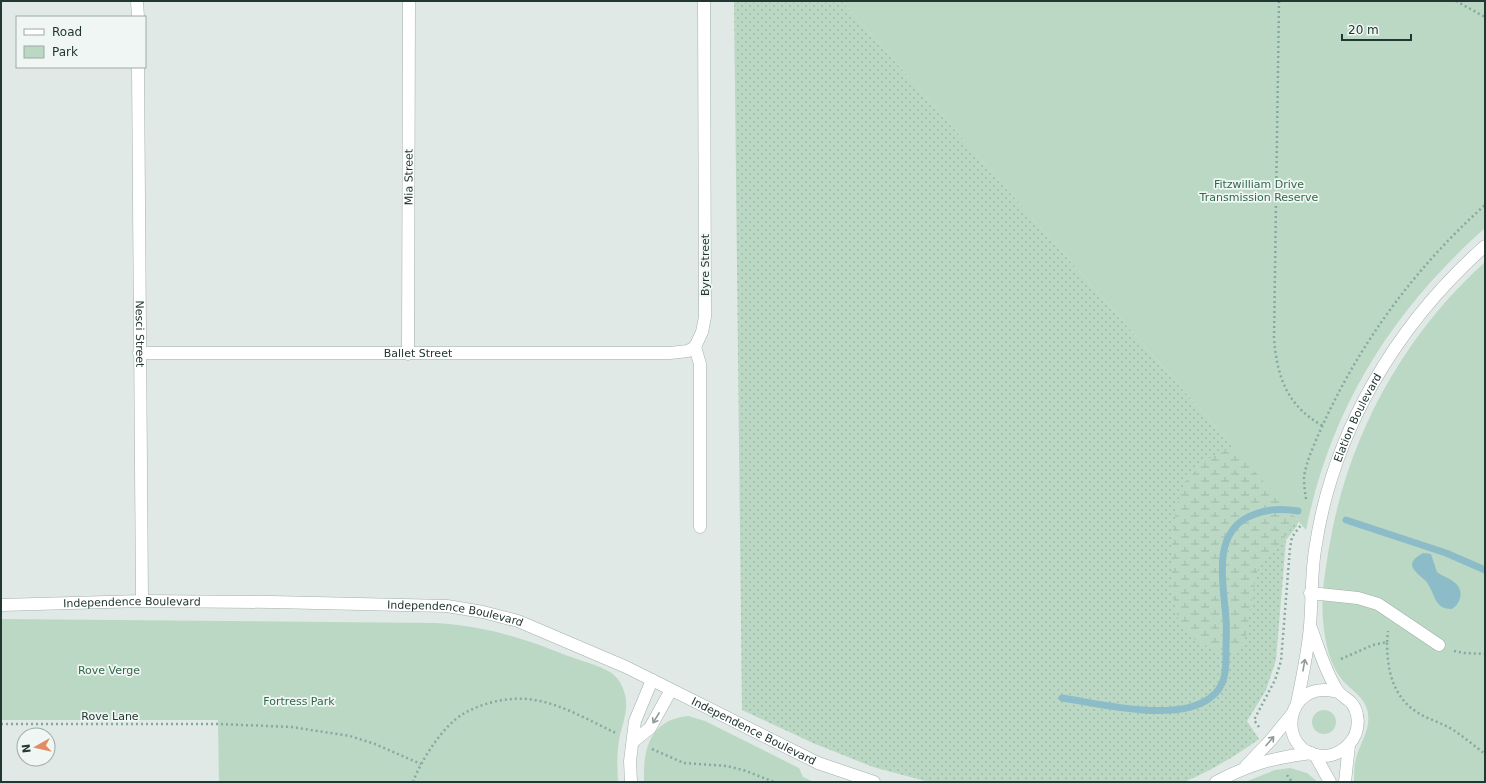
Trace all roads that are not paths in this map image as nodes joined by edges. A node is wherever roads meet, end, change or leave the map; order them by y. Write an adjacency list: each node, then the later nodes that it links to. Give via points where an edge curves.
1 (138, 1): 4 (street)
2 (409, 1): 9 (street, Mia Street)
3 (704, 1): 7 (street, Byre Street, via 705,317)
4 (138, 16)
5 (138, 68): 8 (street, Nesci Street)
6 (1485, 246): 11 (street, Elation Boulevard, via 1444,285 1394,347 1361,405 1328,488 1315,550)
7 (695, 347): 9 (street, Ballet Street, via 688,351 670,353); 10 (street, via 700,364)
8 (139, 354): 9 (street, Ballet Street); 12 (street, Nesci Street)
9 (408, 354)
10 (700, 527)
11 (1310, 593): 14 (street, Elation Boulevard); 15 (street, via 1358,598 1378,604)
12 (142, 601): 13 (street, Independence Boulevard); 16 (street, Independence Boulevard, via 447,606 483,612 518,622)
13 (1, 605)
14 (1310, 625): 18 (street, Elation Boulevard); 19 (street, Elation Boulevard, one-way to 14)
15 (1439, 645)
16 (652, 680): 17 (street, Independence Boulevard); 20 (street, via 635,721)
17 (671, 690): 20 (street, one-way to 20, via 650,728); 25 (street, Independence Boulevard, via 818,763)
18 (1338, 692): 19 (street, via 1327,689 1315,690 1305,695); 21 (street, via 1346,697 1357,715 1355,736)
19 (1294, 708): 22 (street, via 1290,723 1296,741); 23 (street, one-way to 19, via 1269,743)
20 (634, 741): 24 (street, via 630,761)
21 (1349, 745): 22 (street, via 1335,754); 28 (street)
22 (1313, 754): 23 (street, via 1277,758); 27 (street)
23 (1245, 767): 26 (street)
24 (631, 782)
25 (874, 782)
26 (1216, 782)
27 (1330, 782)
28 (1345, 782)

